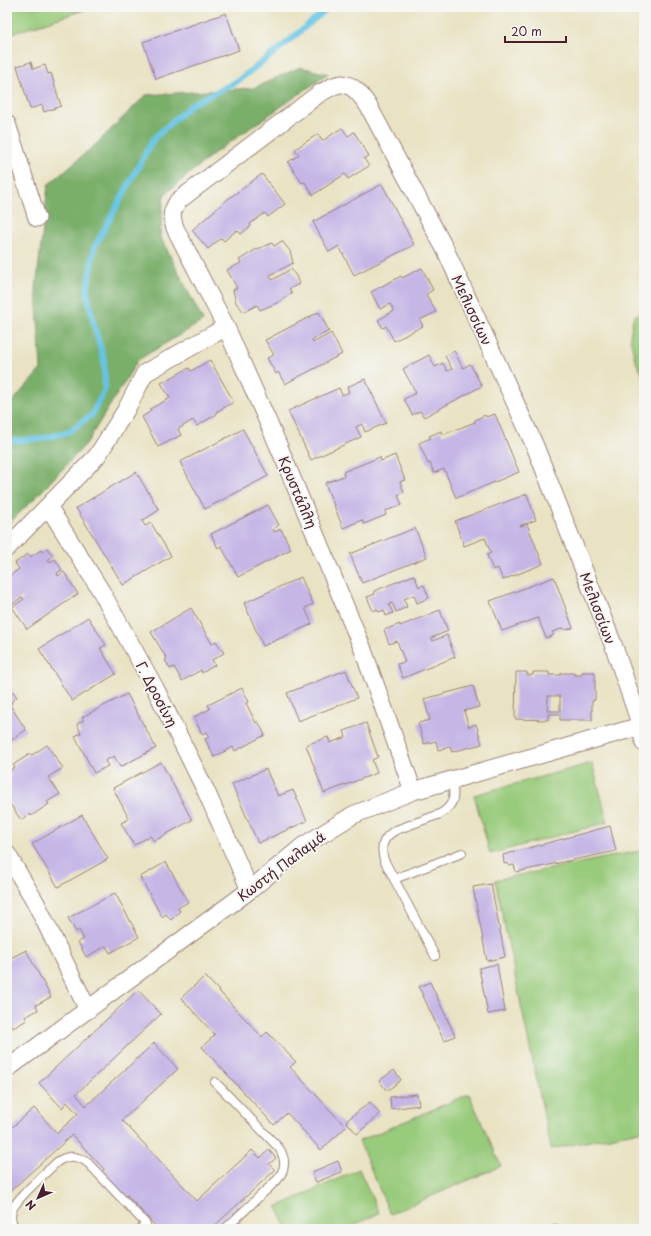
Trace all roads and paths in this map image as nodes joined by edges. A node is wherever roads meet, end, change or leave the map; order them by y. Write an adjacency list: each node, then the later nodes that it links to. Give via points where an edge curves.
1 (7, 124): 3 (street)
2 (178, 201): 4 (street, Κρυστάλλη, via 173,209 172,219 175,228); 7 (street, Μελισσίων, via 320,93 342,84 362,96 445,249 535,446 613,644)
3 (37, 218)
4 (226, 327): 5 (street, via 145,372 126,410 97,456); 9 (street, Κρυστάλλη, via 362,647)
5 (48, 506): 6 (street); 13 (street, Γ. Δροσίνη, via 101,591 155,688 206,791)
6 (7, 548)
7 (642, 734): 8 (street, Κωστή Παλαμά)
8 (452, 780): 9 (street, Κωστή Παλαμά); 12 (lane, via 454,797 447,810 396,830 385,839 382,853)
9 (413, 791): 13 (street, Κωστή Παλαμά, via 353,815 303,846)
10 (462, 853): 12 (lane)
11 (7, 854): 15 (street, via 36,903)
12 (394, 879): 14 (lane)
13 (250, 890): 15 (street, Κωστή Παλαμά)
14 (435, 956)
15 (88, 1010): 16 (street, Κωστή Παλαμά)
16 (7, 1069)
17 (215, 1082): 20 (lane, via 279,1148 285,1160 278,1179)
18 (146, 1227): 19 (lane, via 88,1163 69,1156 57,1162 17,1201 11,1212)
19 (16, 1229)
20 (226, 1229)

